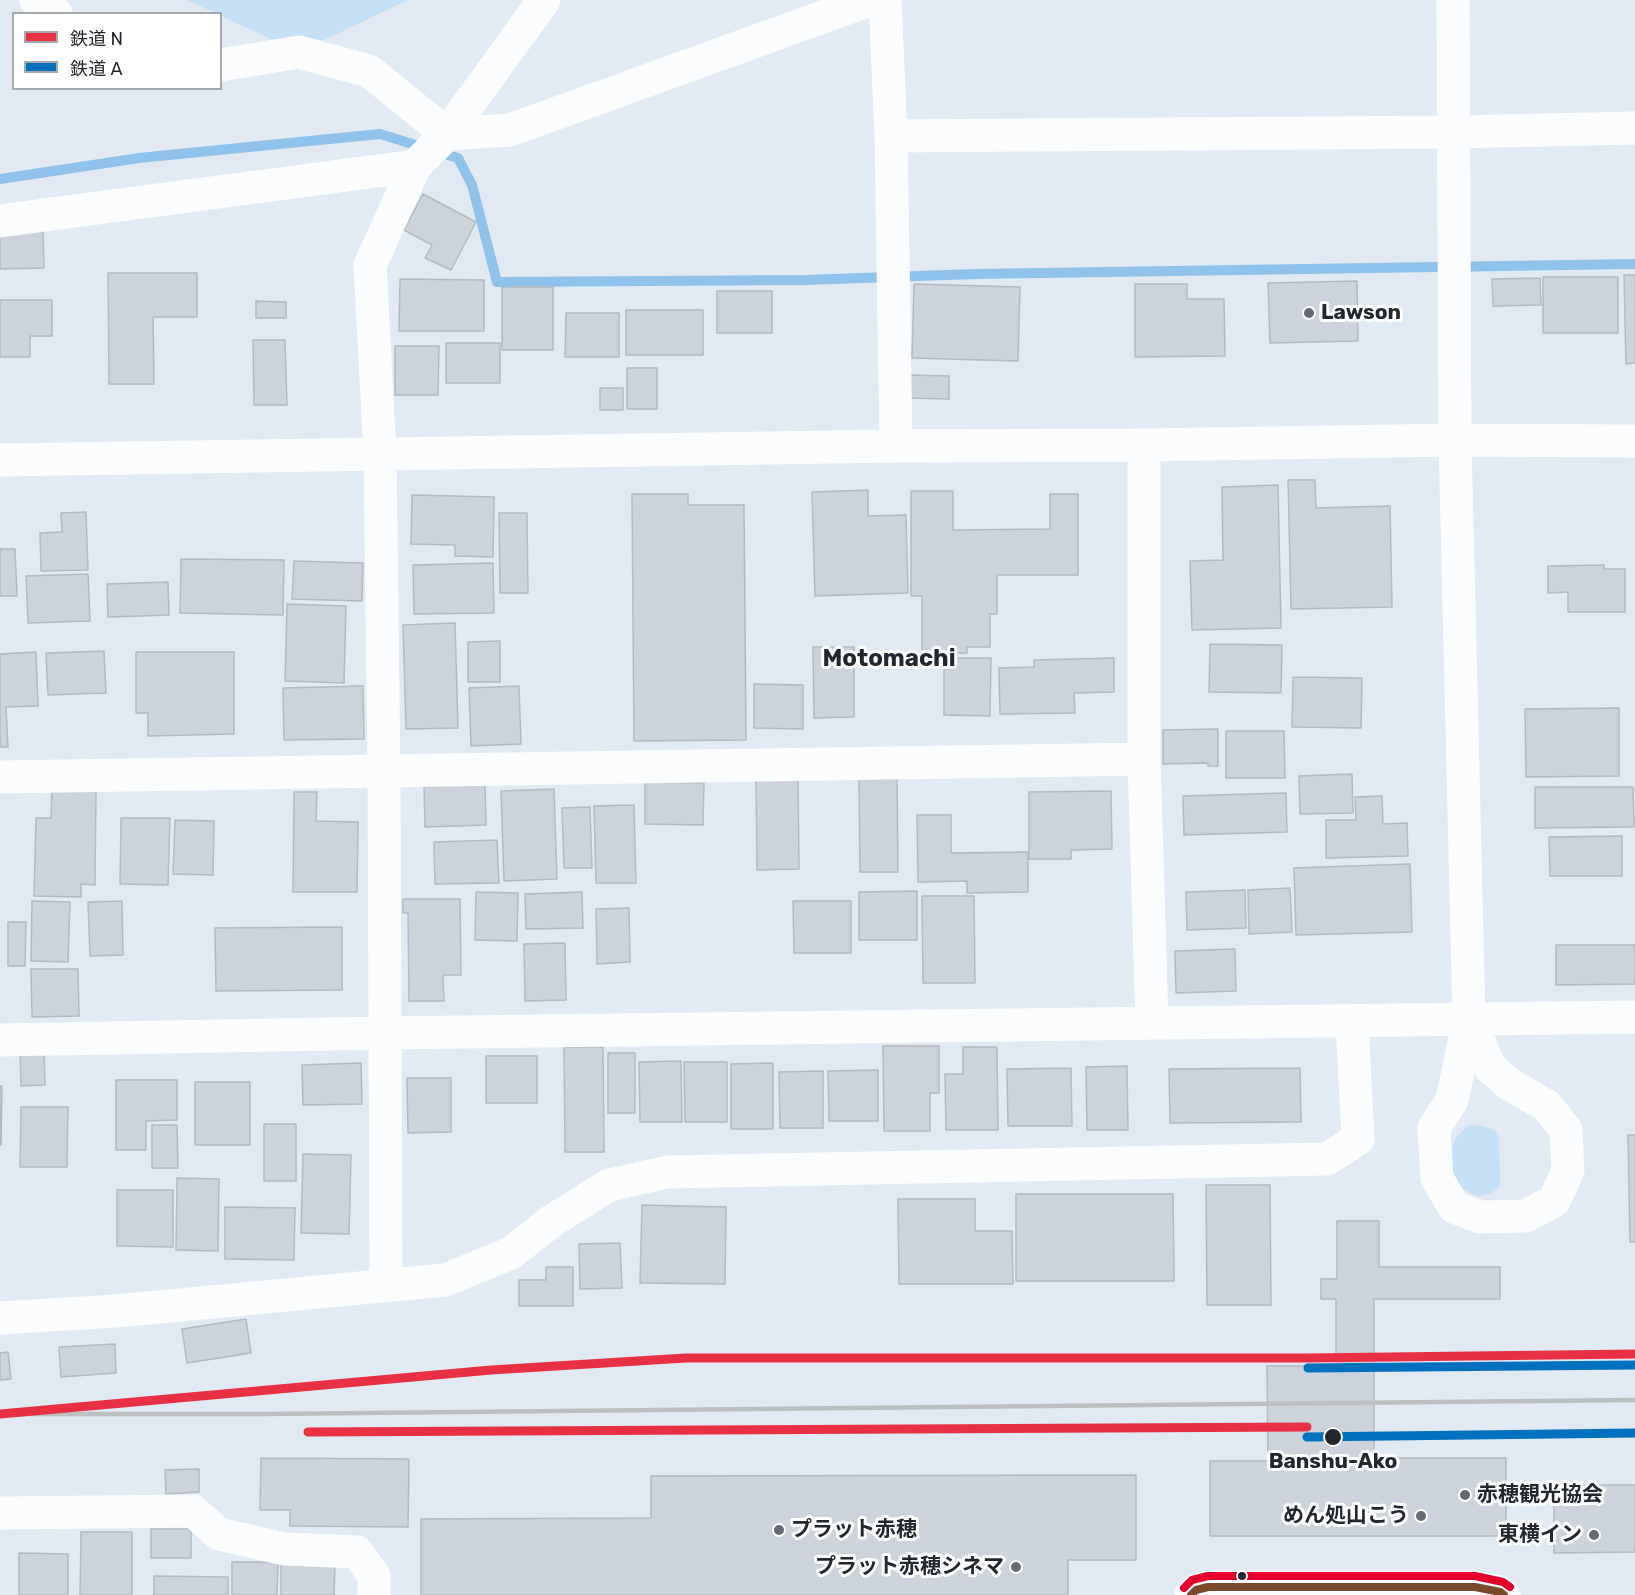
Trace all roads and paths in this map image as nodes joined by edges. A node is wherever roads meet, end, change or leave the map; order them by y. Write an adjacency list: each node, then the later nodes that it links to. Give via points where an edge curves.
1 (36, 0): 6 (street)
2 (544, 0): 10 (street)
3 (870, 0): 10 (street, via 510,130)
4 (885, 0): 11 (street)
5 (1453, 0): 9 (street)
6 (53, 12)
7 (222, 65): 10 (street, via 299,52 369,71)
8 (1635, 128): 9 (street)
9 (1453, 132): 11 (street); 14 (street)
10 (447, 134): 12 (street)
11 (891, 136): 17 (street)
12 (415, 166): 13 (street); 18 (street, via 369,265)
13 (0, 221)
14 (1455, 440): 15 (street); 16 (street); 24 (street)
15 (1635, 441)
16 (1144, 445): 17 (street); 20 (street)
17 (896, 446): 18 (street)
18 (380, 454): 19 (street); 21 (street)
19 (0, 460)
20 (1144, 759): 21 (street); 26 (street)
21 (384, 771): 22 (street); 27 (street)
22 (0, 777)
23 (1635, 1017): 24 (street)
24 (1469, 1019): 24 (street, via 1490,1067 1509,1084 1547,1106 1566,1130 1568,1171 1554,1201 1526,1216 1480,1217 1454,1207 1437,1178 1434,1128 1452,1100); 25 (street)
25 (1352, 1022): 26 (street); 29 (street, via 1358,1139 1327,1159 668,1173 609,1185 553,1220 511,1253 446,1280)
26 (1152, 1023): 27 (street)
27 (385, 1033): 28 (street); 29 (street)
28 (0, 1041)
29 (386, 1286): 30 (street)
30 (0, 1318)
31 (0, 1513): 32 (street, via 193,1511 219,1534 284,1549 357,1552 374,1576)
32 (374, 1595)
33 (1191, 1595): 34 (street, via 1208,1587 1474,1587)
34 (1504, 1595)

